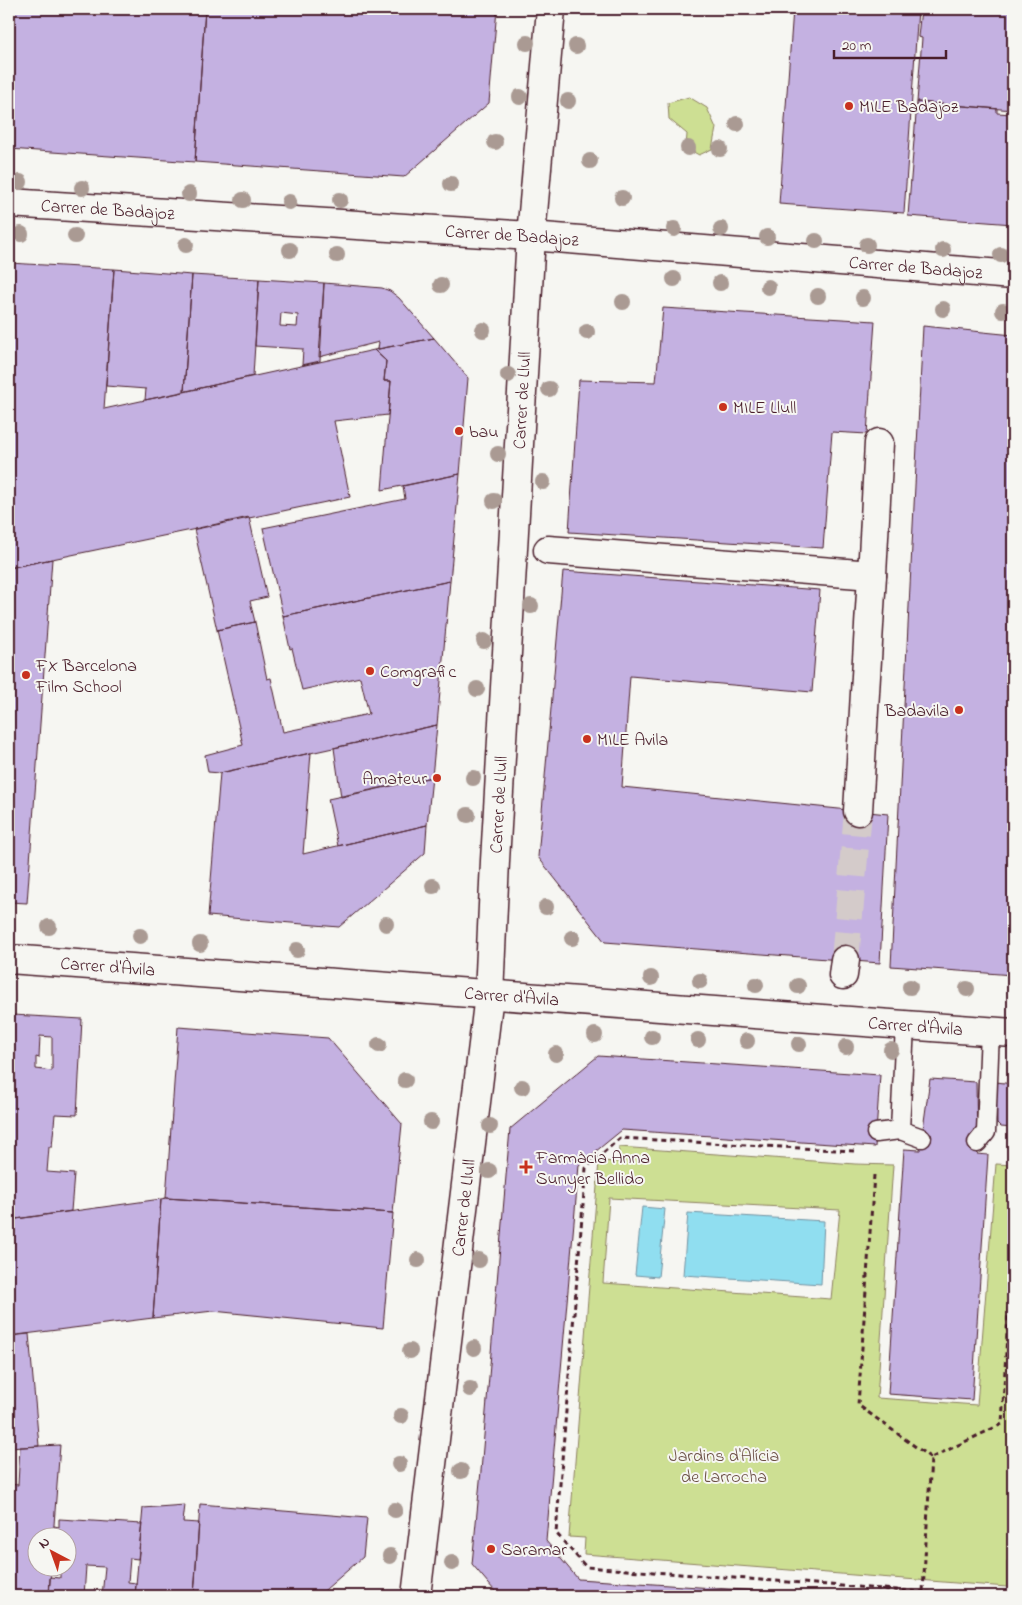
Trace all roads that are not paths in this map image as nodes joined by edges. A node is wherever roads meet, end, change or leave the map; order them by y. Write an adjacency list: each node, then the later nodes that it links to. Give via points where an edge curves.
1 (550, 9): 3 (street, Carrer de Llull)
2 (9, 203): 3 (street, Carrer de Badajoz)
3 (531, 236): 4 (street, Carrer de Badajoz); 10 (street, Carrer de Llull)
4 (1013, 275)
5 (879, 443): 7 (street)
6 (548, 550): 7 (street)
7 (872, 575): 8 (street)
8 (858, 811)
9 (9, 959): 10 (street, Carrer d'Àvila)
10 (489, 994): 11 (street, Carrer d'Àvila); 17 (street, Carrer de Llull)
11 (905, 1025): 12 (street, Carrer d'Àvila); 13 (lane)
12 (1001, 1032): 16 (lane, via 986,1132)
13 (900, 1130): 14 (lane); 15 (lane)
14 (876, 1133)
15 (922, 1138)
16 (977, 1143)
17 (416, 1596)

